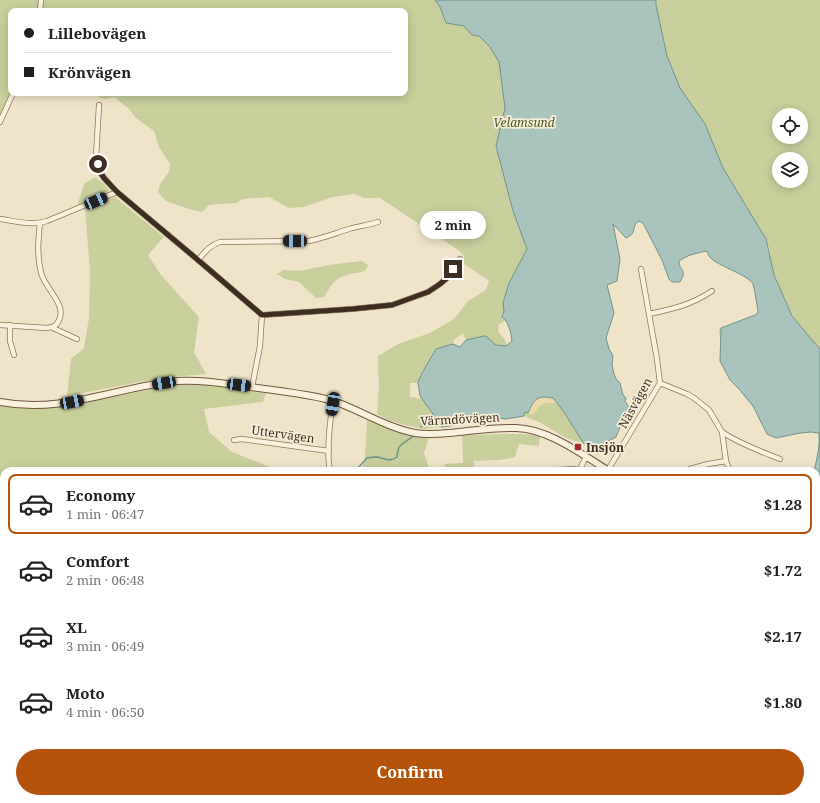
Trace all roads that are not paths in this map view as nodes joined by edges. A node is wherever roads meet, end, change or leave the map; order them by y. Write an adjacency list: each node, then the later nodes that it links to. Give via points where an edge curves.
1 (12, 96): 3 (street)
2 (99, 105): 4 (street, via 96,157 100,172)
3 (0, 122)
4 (117, 192): 7 (street); 10 (street)
5 (0, 219): 7 (street); 8 (street)
6 (378, 222): 10 (street, via 308,241 220,242 208,248)
7 (40, 223): 17 (street, via 38,258 42,275 61,310 60,319)
8 (0, 225)
9 (460, 259): 14 (street, via 440,284 428,292 392,305)
10 (198, 260): 14 (street)
11 (641, 269): 13 (street, Näsvägen)
12 (712, 291): 13 (street, via 682,306)
13 (649, 314): 20 (street, Näsvägen)
14 (262, 315): 21 (street, via 260,346)
15 (0, 325): 16 (street)
16 (10, 325): 17 (street); 19 (street, via 10,341)
17 (53, 328): 18 (street)
18 (77, 339)
19 (14, 355)
20 (660, 383): 24 (street, via 694,398 709,410); 33 (street, Näsvägen)
21 (252, 387): 22 (main road, Värmdövägen, via 306,394); 23 (main road, Värmdövägen, via 182,381 65,403 27,405)
22 (333, 401): 26 (street, Uttervägen); 27 (main road, Värmdövägen, via 402,430 417,433 525,429 543,433)
23 (0, 402)
24 (722, 432): 28 (street, via 746,446); 29 (street)
25 (234, 440): 26 (street, Uttervägen, via 242,438)
26 (329, 451): 30 (street, Uttervägen)
27 (586, 457): 31 (street); 32 (main road, Värmdövägen)
28 (780, 459)
29 (726, 461): 34 (street); 35 (street)
30 (330, 467)
31 (581, 467)
32 (602, 467)
33 (610, 467)
34 (697, 467)
35 (728, 467)

